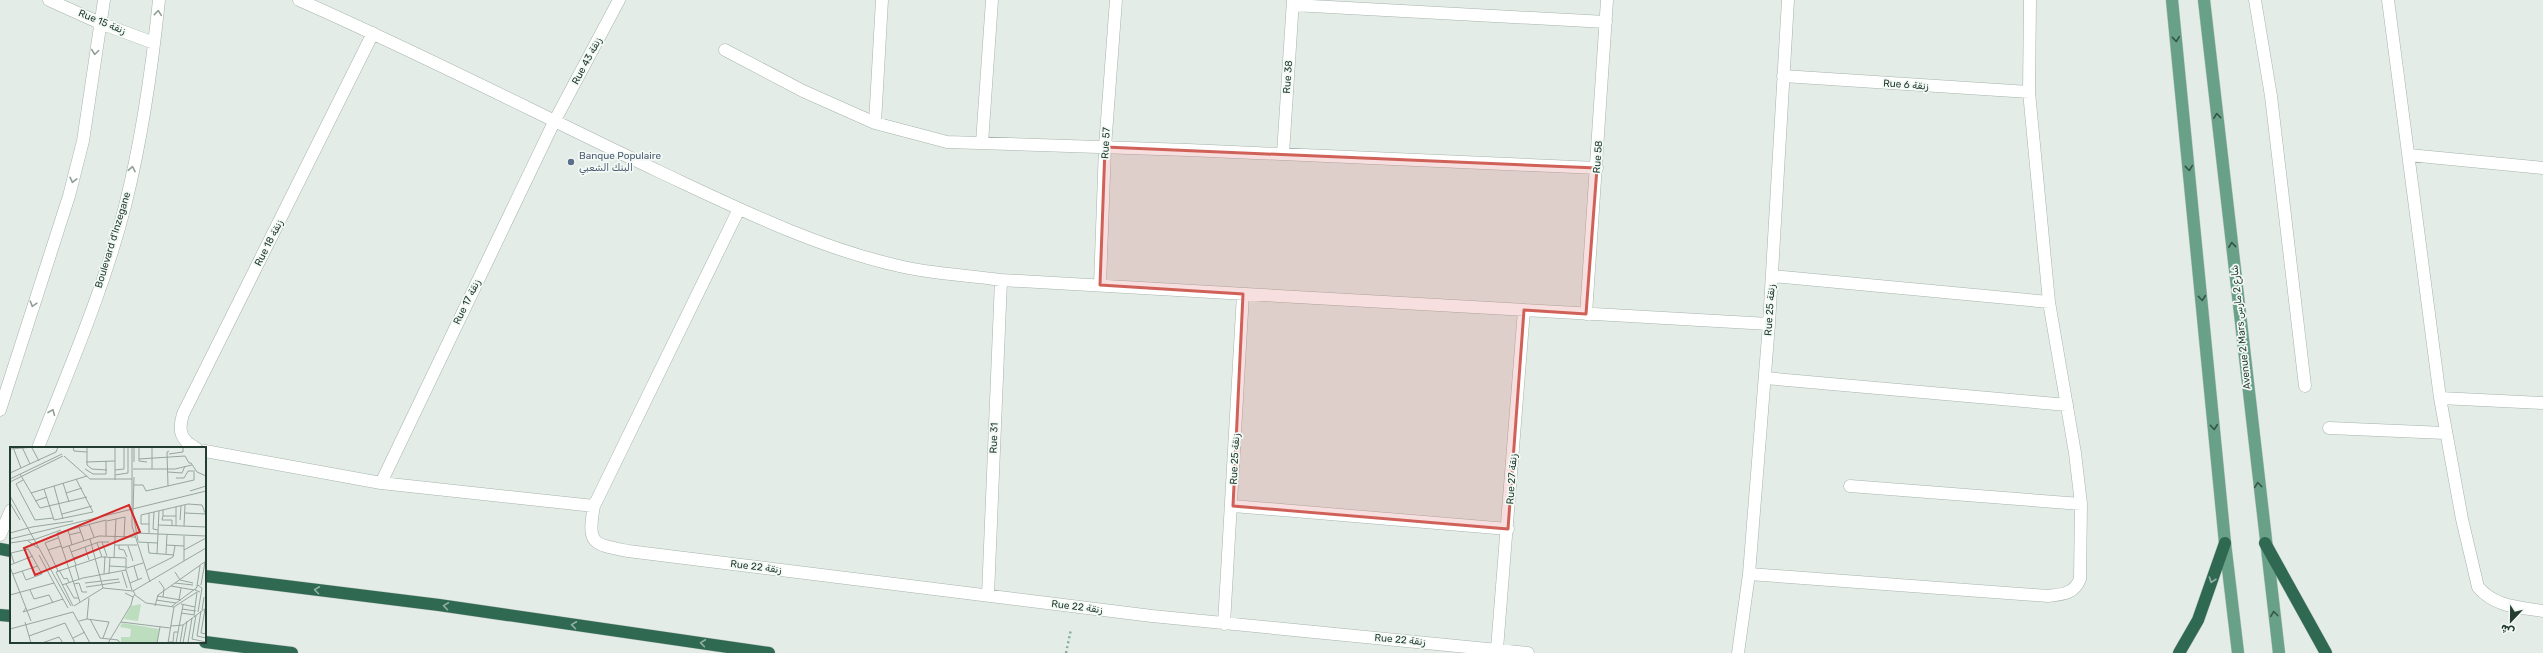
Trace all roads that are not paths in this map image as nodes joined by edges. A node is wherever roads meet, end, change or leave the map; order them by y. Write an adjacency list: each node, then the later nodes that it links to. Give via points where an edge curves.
1 (49, 0): 17 (street, Rue 15 زنقة)
2 (104, 0): 17 (street)
3 (159, 0): 20 (street, Boulevard d'Inzegane, one-way to 3)
4 (299, 0): 19 (street)
5 (619, 0): 24 (street, Rue 43 زنقة)
6 (882, 0): 25 (street)
7 (992, 0): 26 (street)
8 (1116, 0): 27 (street, Rue 57)
9 (1607, 0): 18 (street, Rue 58)
10 (1788, 0): 22 (street, Rue 25 زنقة)
11 (2030, 0): 23 (street)
12 (2172, 0): 60 (main road, one-way to 60)
13 (2204, 0): 61 (main road, Avenue 2 Mars شارع 2 مارس, one-way to 13)
14 (2255, 0): 42 (street, via 2271,96)
15 (2388, 0): 29 (street)
16 (1293, 2): 18 (street); 28 (street, Rue 38)
17 (100, 22): 20 (street, Rue 15 زنقة); 46 (street, one-way to 46, via 83,141 69,196)
18 (1606, 22): 30 (street, Rue 58)
19 (373, 33): 24 (street); 50 (street, Rue 18 زنقة, via 183,414 180,433 188,444)
20 (154, 43): 49 (street, Boulevard d'Inzegane, one-way to 20, via 88,322 125,206)
21 (725, 50): 25 (street, via 803,91)
22 (1783, 76): 23 (street, Rue 6 زنقة); 33 (street, Rue 25 زنقة)
23 (2029, 92): 37 (street)
24 (554, 122): 32 (street); 52 (street, Rue 17 زنقة)
25 (875, 123): 26 (street, via 947,142)
26 (982, 143): 27 (street)
27 (1105, 147): 28 (street); 35 (street, Rue 57)
28 (1283, 154): 30 (street)
29 (2409, 155): 31 (street); 43 (street)
30 (1597, 168): 39 (street, Rue 58)
31 (2543, 168)
32 (739, 209): 34 (street, via 836,248 899,266); 55 (street, Rue 22 زنقة)
33 (1772, 276): 37 (street); 40 (street, Rue 25 زنقة)
34 (1001, 280): 35 (street); 66 (street, Rue 31)
35 (1100, 285): 36 (street)
36 (1243, 294): 38 (street); 56 (street, Rue 25 زنقة)
37 (2048, 302): 45 (street)
38 (1524, 310): 39 (street); 58 (street, Rue 27 زنقة)
39 (1586, 314): 40 (street)
40 (1770, 324): 41 (street, Rue 25 زنقة)
41 (1765, 378): 45 (street); 64 (street, Rue 25 زنقة)
42 (2305, 386)
43 (2440, 398): 44 (street); 48 (street)
44 (2543, 403)
45 (2067, 405): 54 (street)
46 (0, 410)
47 (2329, 428): 48 (street)
48 (2445, 433): 67 (street, via 2478,587 2485,595 2502,604)
49 (38, 447)
50 (194, 447)
51 (206, 451): 52 (street)
52 (381, 483): 55 (street)
53 (1850, 486): 54 (street)
54 (2081, 504): 64 (street, via 2080,579 2073,591 2066,594 2048,596)
55 (594, 506): 66 (street, Rue 22 زنقة, via 590,529 596,542 604,546)
56 (1232, 506): 58 (street); 70 (street, Rue 25 زنقة)
57 (10, 512): 59 (street)
58 (1508, 528): 72 (street, Rue 27 زنقة)
59 (0, 535)
60 (2225, 543): 77 (highway, one-way to 77, via 2198,620); 78 (main road)
61 (2265, 543): 79 (main road, Avenue 2 Mars شارع 2 مارس, one-way to 61); 80 (highway)
62 (0, 550): 63 (highway)
63 (10, 551)
64 (1749, 574): 76 (street, Rue 25 زنقة)
65 (206, 576): 74 (highway, one-way to 65, via 438,605)
66 (988, 595): 70 (street, Rue 22 زنقة)
67 (2543, 611)
68 (0, 615): 69 (highway)
69 (10, 616)
70 (1224, 624): 72 (street, Rue 22 زنقة)
71 (206, 642): 73 (highway)
72 (1497, 649): 75 (street, Rue 22 زنقة)
73 (292, 653)
74 (770, 653)
75 (1528, 653)
76 (1738, 653)
77 (2179, 653)
78 (2238, 653)
79 (2279, 653)
80 (2326, 653)

